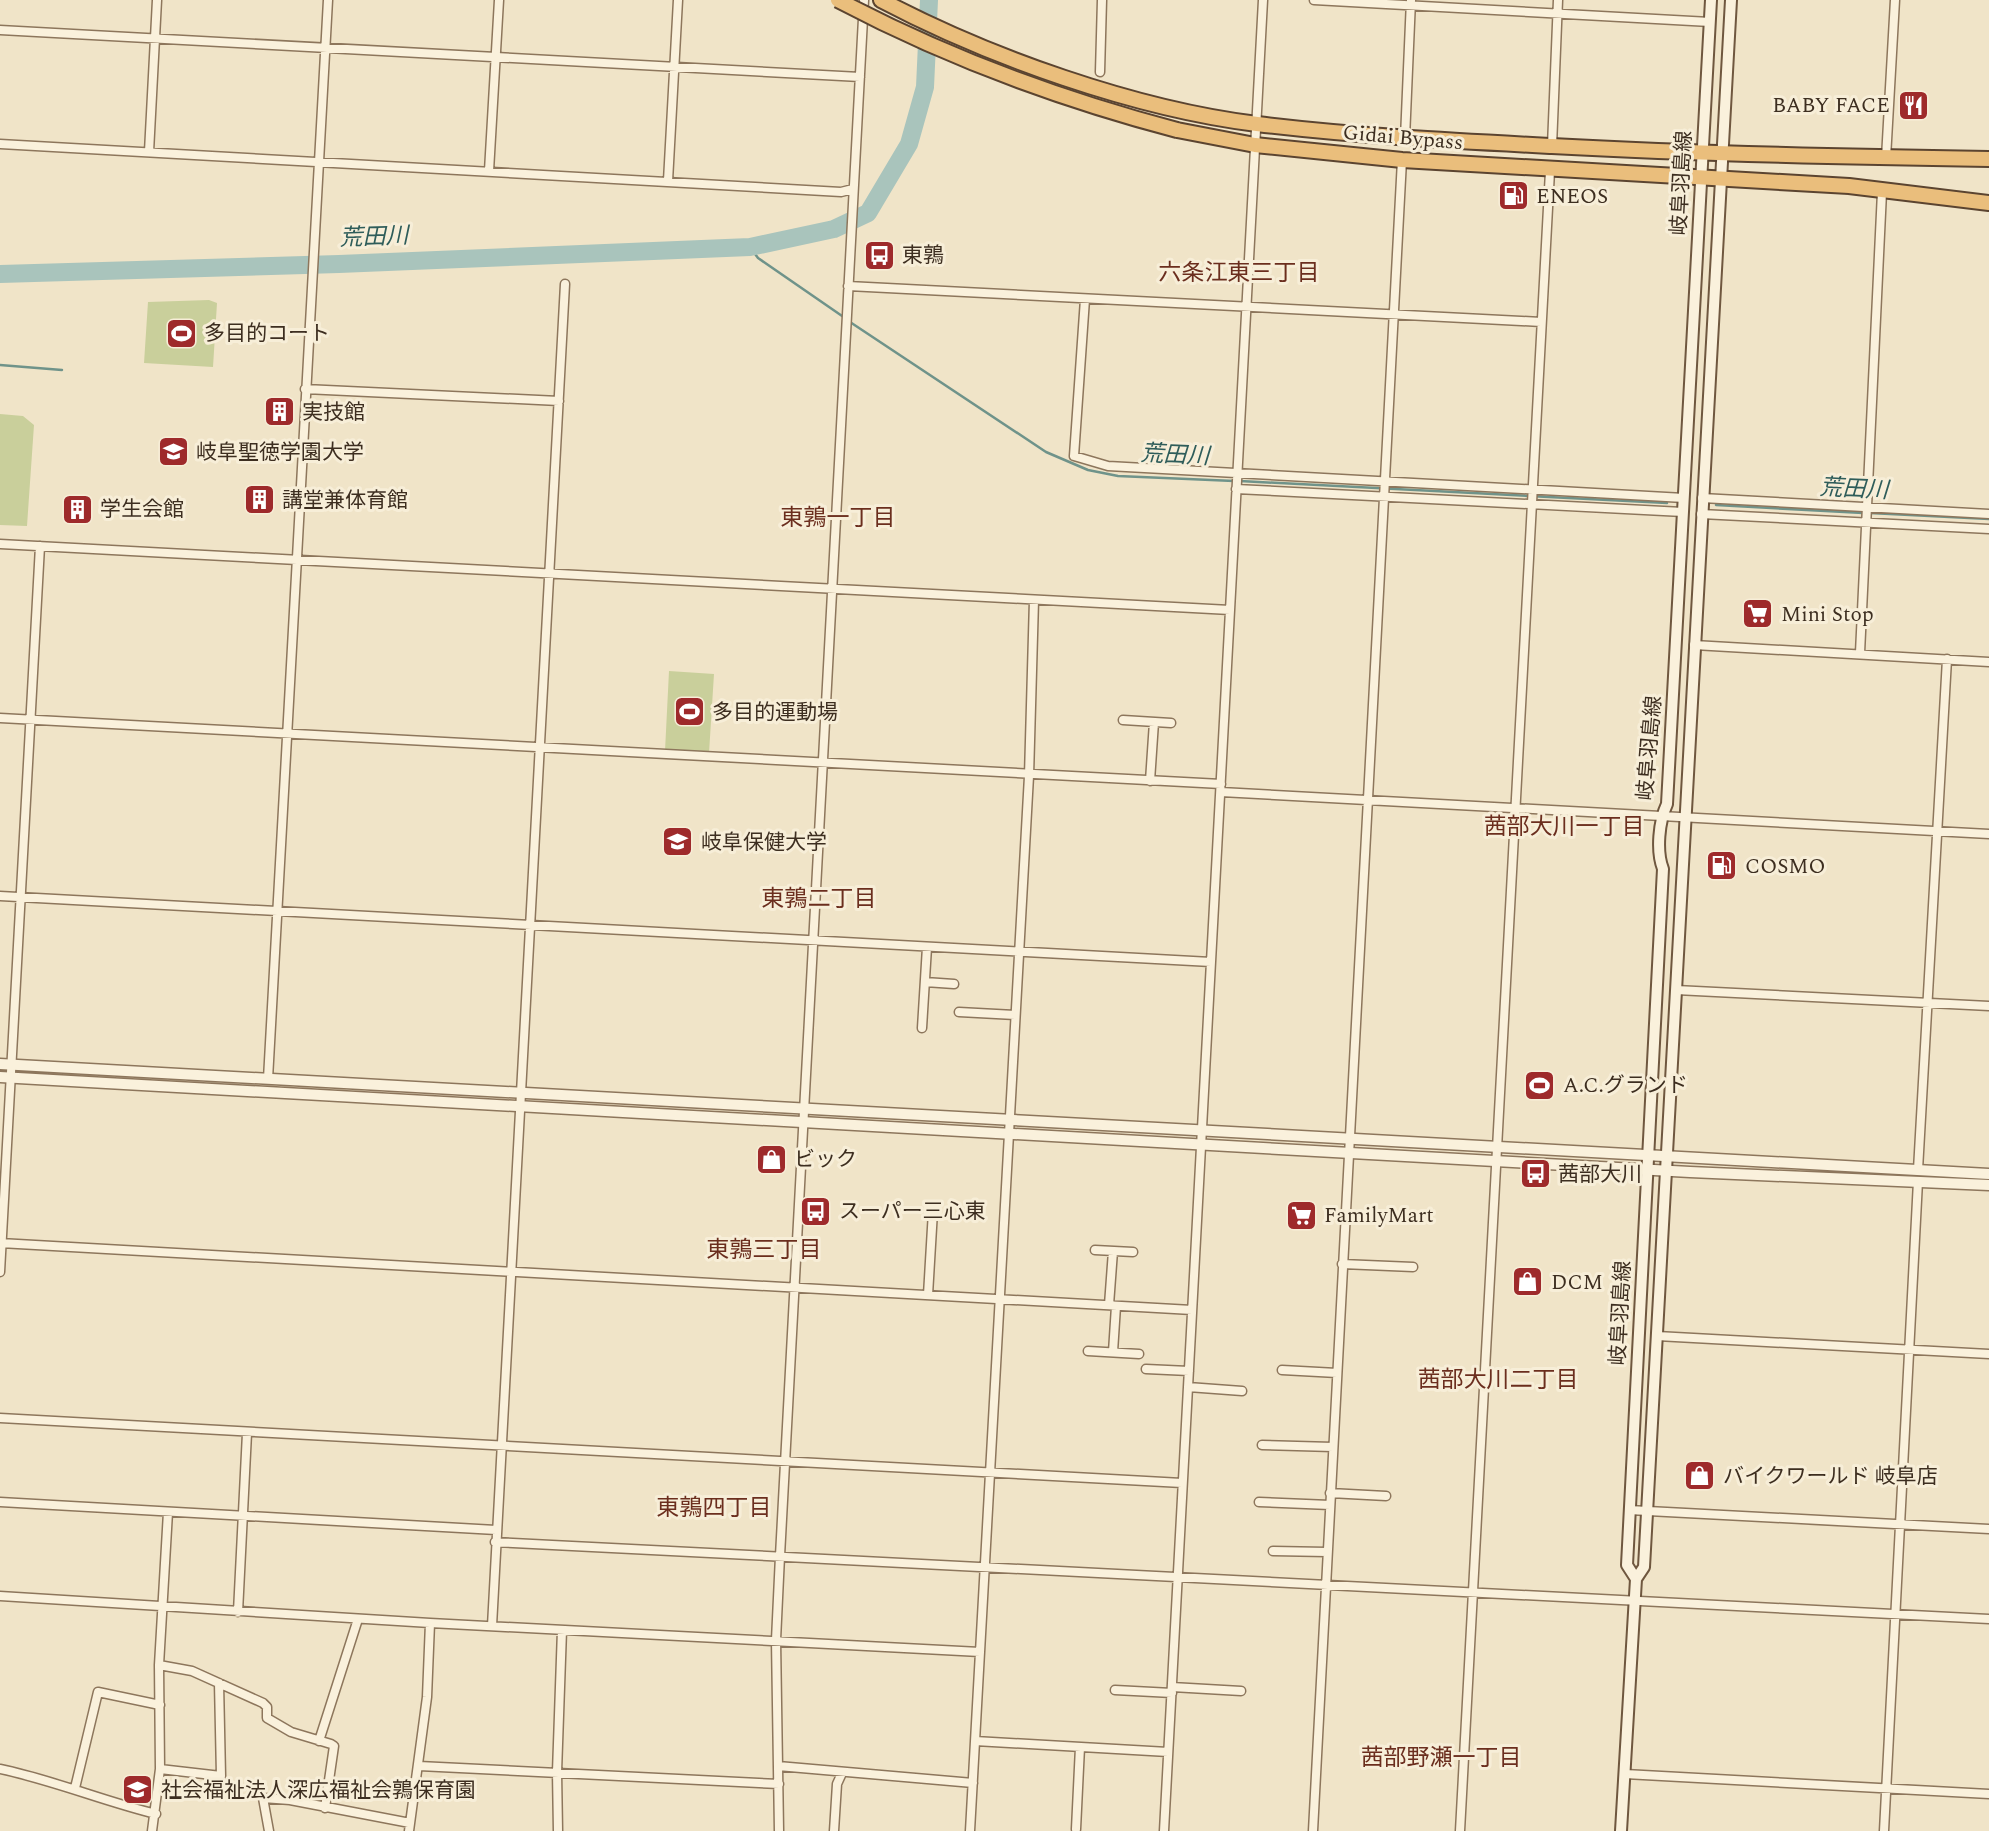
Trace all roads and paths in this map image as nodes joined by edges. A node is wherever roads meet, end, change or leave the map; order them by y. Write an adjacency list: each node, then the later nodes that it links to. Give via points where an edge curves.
1 (157, 0): 19 (street)
2 (328, 0): 20 (street)
3 (499, 0): 21 (street)
4 (678, 0): 22 (street)
5 (838, 0): 28 (highway, Gidai Bypass, bridge, via 934,49 1007,77 1111,112)
6 (864, 0): 24 (street)
7 (881, 0): 25 (highway, Gidai Bypass, via 979,46 1051,72 1184,110)
8 (1102, 0): 23 (street)
9 (1263, 0): 25 (street)
10 (1314, 0): 15 (street)
11 (1558, 0): 16 (street)
12 (1711, 0): 17 (main road, 岐阜羽島線)
13 (1731, 0): 32 (main road, 岐阜羽島線)
14 (1895, 0): 33 (street)
15 (1411, 3): 16 (street); 26 (street)
16 (1558, 12): 17 (street); 29 (street)
17 (1710, 22): 31 (main road, 岐阜羽島線)
18 (0, 30): 19 (street)
19 (155, 38): 20 (street); 30 (street)
20 (325, 47): 21 (street); 36 (street)
21 (496, 57): 22 (street); 37 (street)
22 (674, 66): 24 (street); 41 (street)
23 (1100, 72)
24 (860, 78): 42 (street)
25 (1256, 124): 26 (highway, Gidai Bypass); 28 (street)
26 (1405, 138): 29 (highway, Gidai Bypass)
27 (0, 144): 30 (street)
28 (1255, 145): 35 (highway, Gidai Bypass); 48 (street)
29 (1552, 146): 31 (highway, Gidai Bypass)
30 (149, 152): 36 (street)
31 (1702, 154): 32 (highway, Gidai Bypass); 39 (main road, 岐阜羽島線)
32 (1721, 155): 33 (highway, Gidai Bypass); 40 (main road, 岐阜羽島線)
33 (1886, 158): 34 (highway, Gidai Bypass)
34 (1989, 159)
35 (1402, 160): 38 (highway, Gidai Bypass); 49 (street)
36 (318, 162): 37 (street); 51 (street)
37 (489, 171): 41 (street)
38 (1549, 171): 39 (highway, Gidai Bypass); 50 (street)
39 (1700, 179): 40 (highway, Gidai Bypass); 57 (main road, 岐阜羽島線)
40 (1720, 180): 43 (highway, Gidai Bypass, via 1849,186); 58 (main road, 岐阜羽島線)
41 (668, 181): 42 (street, via 841,192)
42 (853, 189): 46 (street)
43 (1882, 192): 44 (highway, Gidai Bypass); 63 (street)
44 (1989, 203)
45 (565, 284): 52 (street)
46 (848, 286): 47 (street); 69 (street)
47 (1085, 299): 48 (street); 53 (street, via 1074,456 1108,466)
48 (1246, 308): 49 (street); 53 (street)
49 (1395, 315): 50 (street); 54 (street)
50 (1541, 322): 55 (street)
51 (305, 389): 52 (street); 67 (street)
52 (559, 401): 68 (street)
53 (1236, 481): 54 (street); 56 (street); 71 (street)
54 (1385, 483): 55 (street); 56 (street)
55 (1532, 491): 57 (street); 59 (street)
56 (1385, 495): 59 (street); 87 (street)
57 (1684, 498): 60 (main road, 岐阜羽島線)
58 (1702, 498): 61 (main road, 岐阜羽島線); 63 (street)
59 (1531, 504): 60 (street); 88 (street)
60 (1683, 512): 89 (main road, 岐阜羽島線, via 1667,804)
61 (1702, 514): 63 (street); 72 (main road, 岐阜羽島線)
62 (1989, 514): 63 (street)
63 (1867, 515): 64 (street); 73 (street)
64 (1989, 529)
65 (0, 544): 66 (street)
66 (40, 546): 67 (street); 77 (street)
67 (295, 560): 68 (street); 81 (street)
68 (548, 574): 69 (street); 82 (street)
69 (833, 589): 70 (street); 83 (street)
70 (1034, 600): 71 (street); 84 (street)
71 (1230, 610): 86 (street)
72 (1694, 645): 73 (street); 90 (main road, 岐阜羽島線)
73 (1860, 653): 74 (street)
74 (1947, 659): 75 (street); 91 (street)
75 (1989, 662)
76 (0, 718): 77 (street)
77 (30, 720): 81 (street); 94 (street)
78 (1123, 720): 79 (street)
79 (1154, 722): 80 (street); 85 (street)
80 (1171, 723)
81 (287, 735): 82 (street); 95 (street)
82 (539, 748): 83 (street); 96 (street)
83 (824, 764): 84 (street); 97 (street)
84 (1028, 776): 85 (street); 99 (street)
85 (1150, 781): 86 (street)
86 (1221, 788): 87 (street); 100 (street)
87 (1366, 799): 88 (street); 121 (street)
88 (1515, 807): 89 (street); 123 (street)
89 (1662, 815): 90 (street); 125 (main road, 岐阜羽島線)
90 (1685, 817): 91 (street); 103 (main road, 岐阜羽島線)
91 (1938, 831): 92 (street); 104 (street)
92 (1989, 834)
93 (0, 896): 94 (street)
94 (21, 897): 95 (street); 110 (street)
95 (277, 911): 96 (street); 113 (street)
96 (530, 925): 97 (street); 114 (street)
97 (814, 942): 98 (street); 116 (street)
98 (927, 947): 99 (street); 101 (street)
99 (1018, 952): 100 (street); 107 (street)
100 (1211, 962): 119 (street)
101 (925, 982): 102 (street); 108 (street)
102 (954, 984)
103 (1676, 990): 104 (street); 126 (main road, 岐阜羽島線)
104 (1928, 1003): 105 (street); 130 (street)
105 (1989, 1006)
106 (959, 1012): 107 (street)
107 (1015, 1015): 117 (street)
108 (922, 1028)
109 (0, 1064): 110 (street)
110 (13, 1065): 112 (street); 113 (street)
111 (0, 1077): 112 (street)
112 (12, 1078): 115 (street); 135 (street)
113 (268, 1079): 114 (street)
114 (521, 1093): 115 (street); 116 (street)
115 (520, 1105): 118 (street); 141 (street)
116 (804, 1107): 117 (street); 118 (street)
117 (1009, 1119): 119 (street); 120 (street)
118 (804, 1121): 120 (street); 143 (street)
119 (1202, 1130): 121 (street); 122 (street)
120 (1008, 1132): 122 (street); 145 (street)
121 (1349, 1138): 123 (street); 124 (street)
122 (1202, 1143): 124 (street); 147 (street)
123 (1497, 1146): 125 (street); 127 (street)
124 (1348, 1150): 127 (street); 139 (street)
125 (1648, 1155): 126 (street); 128 (main road, 岐阜羽島線)
126 (1668, 1156): 129 (main road, 岐阜羽島線); 130 (street)
127 (1496, 1160): 128 (street); 188 (street)
128 (1648, 1169): 129 (street); 173 (main road, 岐阜羽島線)
129 (1667, 1170): 132 (street); 148 (main road, 岐阜羽島線)
130 (1918, 1170): 131 (street)
131 (1989, 1174)
132 (1918, 1181): 133 (street); 149 (street)
133 (1989, 1185)
134 (933, 1211): 144 (street)
135 (1, 1243): 141 (street); 142 (street)
136 (1095, 1250): 137 (street)
137 (1113, 1251): 138 (street); 146 (street)
138 (1133, 1252)
139 (1342, 1264): 140 (street); 157 (street)
140 (1413, 1268)
141 (511, 1271): 143 (street); 163 (street)
142 (0, 1272)
143 (796, 1287): 144 (street); 165 (street)
144 (928, 1295): 145 (street)
145 (999, 1299): 146 (street); 166 (street)
146 (1113, 1305): 147 (street); 151 (street)
147 (1192, 1310): 156 (street)
148 (1657, 1336): 149 (street); 174 (main road, 岐阜羽島線)
149 (1909, 1349): 153 (street); 177 (street)
150 (1088, 1351): 151 (street)
151 (1113, 1352): 152 (street)
152 (1139, 1354)
153 (1989, 1354)
154 (1146, 1369): 156 (street)
155 (1282, 1370): 157 (street)
156 (1189, 1371): 158 (street)
157 (1337, 1373): 164 (street)
158 (1188, 1387): 159 (street); 167 (street)
159 (1242, 1391)
160 (0, 1418): 161 (street)
161 (247, 1433): 163 (street); 176 (street)
162 (1262, 1445): 164 (street)
163 (501, 1446): 165 (street); 179 (street)
164 (1333, 1447): 168 (street)
165 (785, 1462): 166 (street); 183 (street)
166 (989, 1472): 167 (street); 184 (street)
167 (1182, 1483): 185 (street)
168 (1330, 1493): 169 (street); 172 (street)
169 (1386, 1496)
170 (0, 1502): 175 (street)
171 (1259, 1502): 172 (street)
172 (1330, 1505): 182 (street)
173 (1629, 1510): 174 (street); 186 (main road, 岐阜羽島線, via 1626,1565)
174 (1647, 1511): 177 (street); 186 (main road, 岐阜羽島線, via 1644,1567)
175 (168, 1512): 176 (street); 191 (street)
176 (243, 1517): 179 (street); 192 (street)
177 (1900, 1524): 178 (street); 193 (street)
178 (1989, 1529)
179 (496, 1530): 180 (street)
180 (495, 1542): 183 (street); 197 (street)
181 (1273, 1551): 182 (street)
182 (1327, 1552): 187 (street)
183 (780, 1556): 184 (street); 199 (street)
184 (983, 1568): 185 (street); 200 (street)
185 (1179, 1577): 187 (street); 204 (street)
186 (1636, 1579): 190 (main road, 岐阜羽島線)
187 (1325, 1584): 188 (street); 234 (street)
188 (1473, 1592): 190 (street); 235 (street)
189 (0, 1596): 191 (street)
190 (1635, 1601): 193 (street); 217 (main road, 岐阜羽島線)
191 (163, 1607): 192 (street); 201 (street)
192 (238, 1612): 194 (street)
193 (1895, 1614): 195 (street); 221 (street)
194 (358, 1619): 196 (street); 207 (street)
195 (1989, 1619)
196 (430, 1623): 197 (street); 211 (street)
197 (492, 1626): 198 (street)
198 (562, 1630): 199 (street); 215 (street)
199 (776, 1640): 200 (street); 212 (street)
200 (980, 1652): 208 (street)
201 (159, 1665): 202 (street); 206 (street)
202 (219, 1683): 207 (street, via 263,1703 267,1718 291,1732); 214 (street, via 221,1776)
203 (1115, 1690): 204 (street)
204 (1172, 1690): 205 (street); 210 (street)
205 (1241, 1691)
206 (160, 1705): 214 (street); 220 (street, via 98,1692)
207 (319, 1741): 223 (street, via 334,1746)
208 (975, 1741): 209 (street); 218 (street)
209 (1080, 1747): 210 (street); 226 (street)
210 (1168, 1752): 233 (street)
211 (419, 1766): 215 (street); 225 (street)
212 (778, 1766): 216 (street); 219 (street)
213 (0, 1769): 220 (street)
214 (160, 1769): 224 (street)
215 (557, 1772): 219 (street); 229 (street)
216 (842, 1773): 218 (street); 231 (street)
217 (1625, 1774): 221 (street); 236 (main road, 岐阜羽島線)
218 (973, 1783): 232 (street)
219 (779, 1784): 230 (street)
220 (75, 1788): 224 (street)
221 (1886, 1788): 222 (street); 237 (street)
222 (1989, 1794)
223 (325, 1808): 225 (street); 228 (street, via 263,1798)
224 (156, 1814): 227 (street)
225 (410, 1827)
226 (1076, 1829)
227 (152, 1831)
228 (269, 1831)
229 (558, 1831)
230 (779, 1831)
231 (834, 1831)
232 (970, 1831)
233 (1164, 1831)
234 (1313, 1831)
235 (1461, 1831)
236 (1621, 1831)
237 (1884, 1831)

